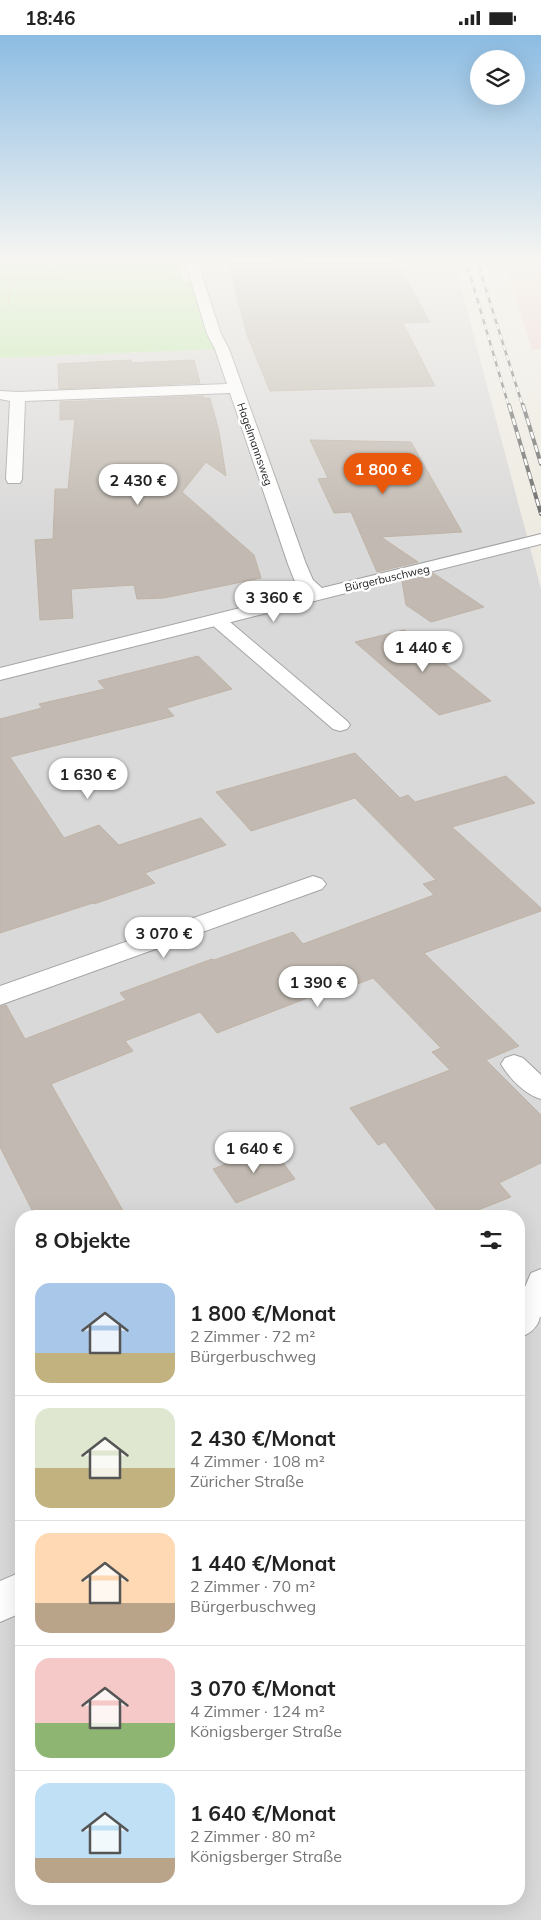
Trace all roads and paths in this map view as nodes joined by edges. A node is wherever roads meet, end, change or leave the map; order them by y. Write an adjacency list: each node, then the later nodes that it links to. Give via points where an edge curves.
1 (221, 349): 2 (street, Hagelmannsweg)
2 (235, 388): 4 (street); 7 (street, Hagelmannsweg, via 304,582)
3 (0, 395): 4 (street)
4 (18, 397): 5 (street)
5 (14, 479)
6 (541, 539): 7 (street, Bürgerbuschweg)
7 (317, 594): 8 (street, Bürgerbuschweg)
8 (217, 620): 9 (street, Bürgerbuschweg); 10 (lane)
9 (0, 674)
10 (340, 725)
11 (313, 884): 12 (street)
12 (0, 995)
13 (514, 1064): 14 (lane)
14 (541, 1090)
15 (15, 1595): 16 (street)
16 (0, 1602)

